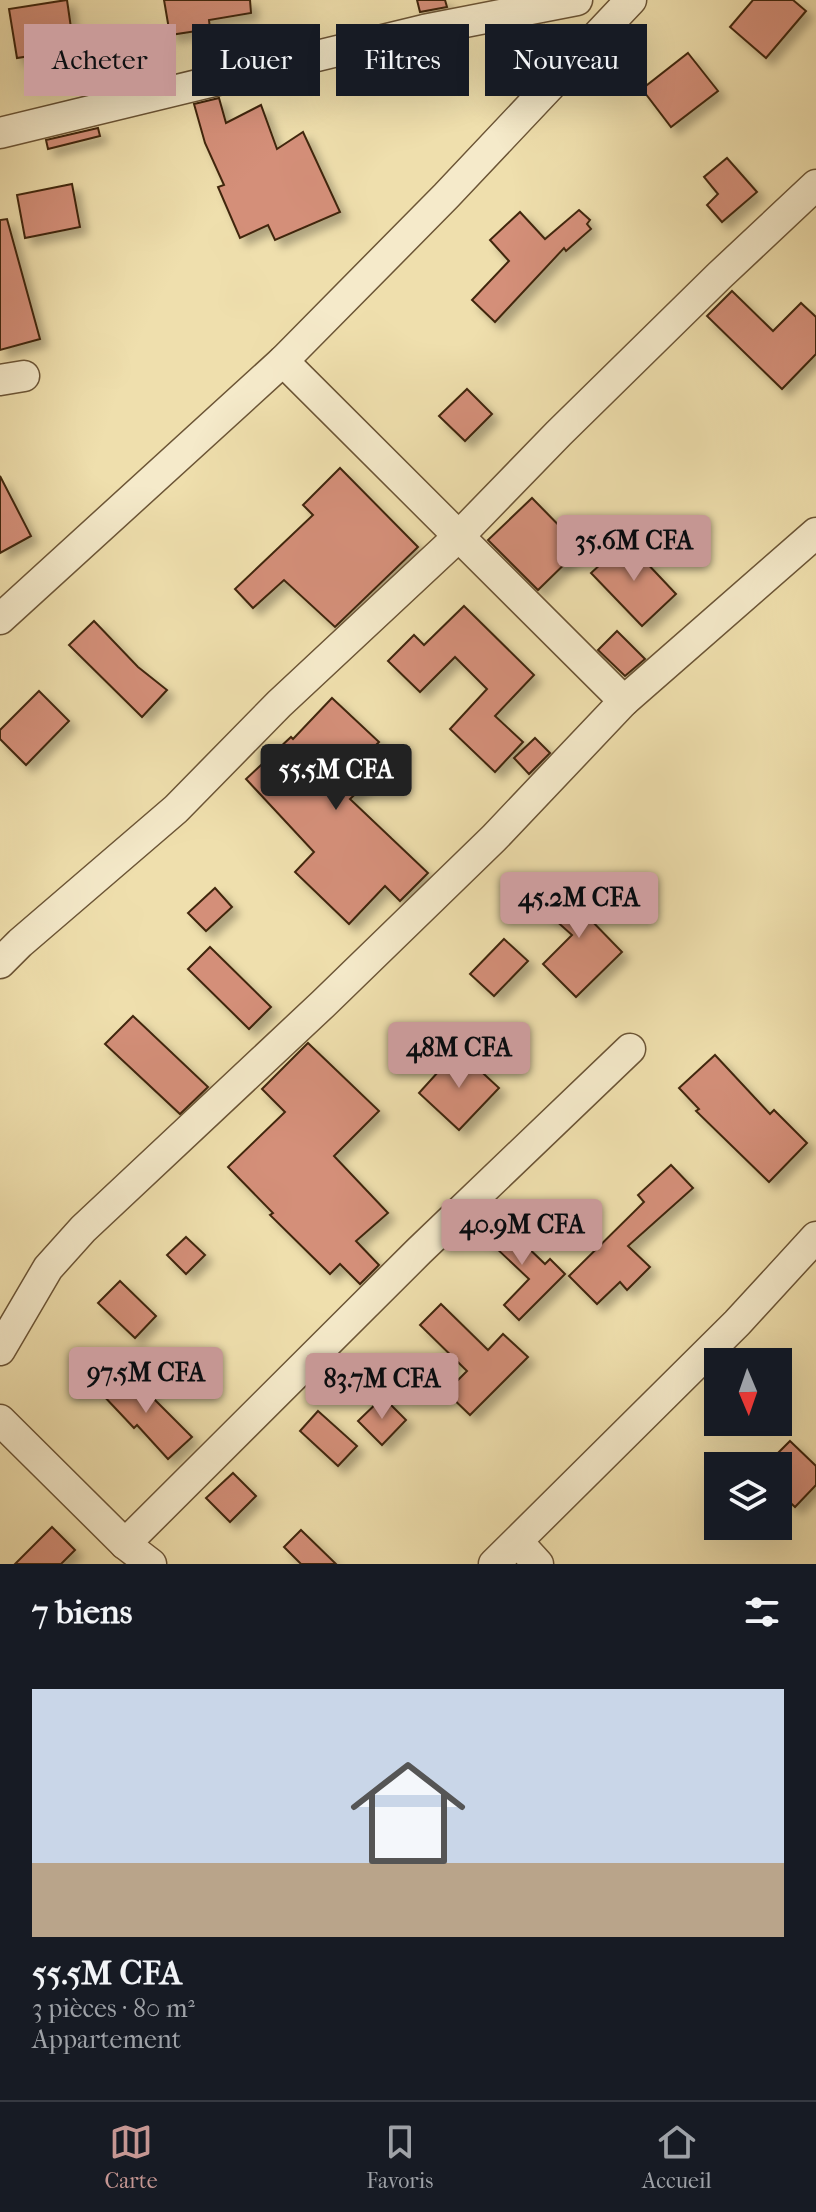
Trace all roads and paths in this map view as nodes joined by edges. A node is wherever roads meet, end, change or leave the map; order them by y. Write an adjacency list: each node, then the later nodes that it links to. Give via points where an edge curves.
1 (577, 0): 3 (street, via 424,30)
2 (631, 0): 5 (street)
3 (0, 133)
4 (816, 185): 7 (street)
5 (283, 361): 7 (street); 8 (street)
6 (816, 533): 9 (street)
7 (459, 536): 9 (street); 10 (street, via 279,704 176,809)
8 (0, 619)
9 (624, 701): 13 (street, via 494,838 83,1229 48,1268)
10 (7, 943)
11 (630, 1049): 15 (street)
12 (816, 1237): 16 (street)
13 (0, 1350)
14 (0, 1420): 15 (street)
15 (125, 1544): 17 (street)
16 (528, 1553): 18 (street)
17 (151, 1564)
18 (494, 1564)

